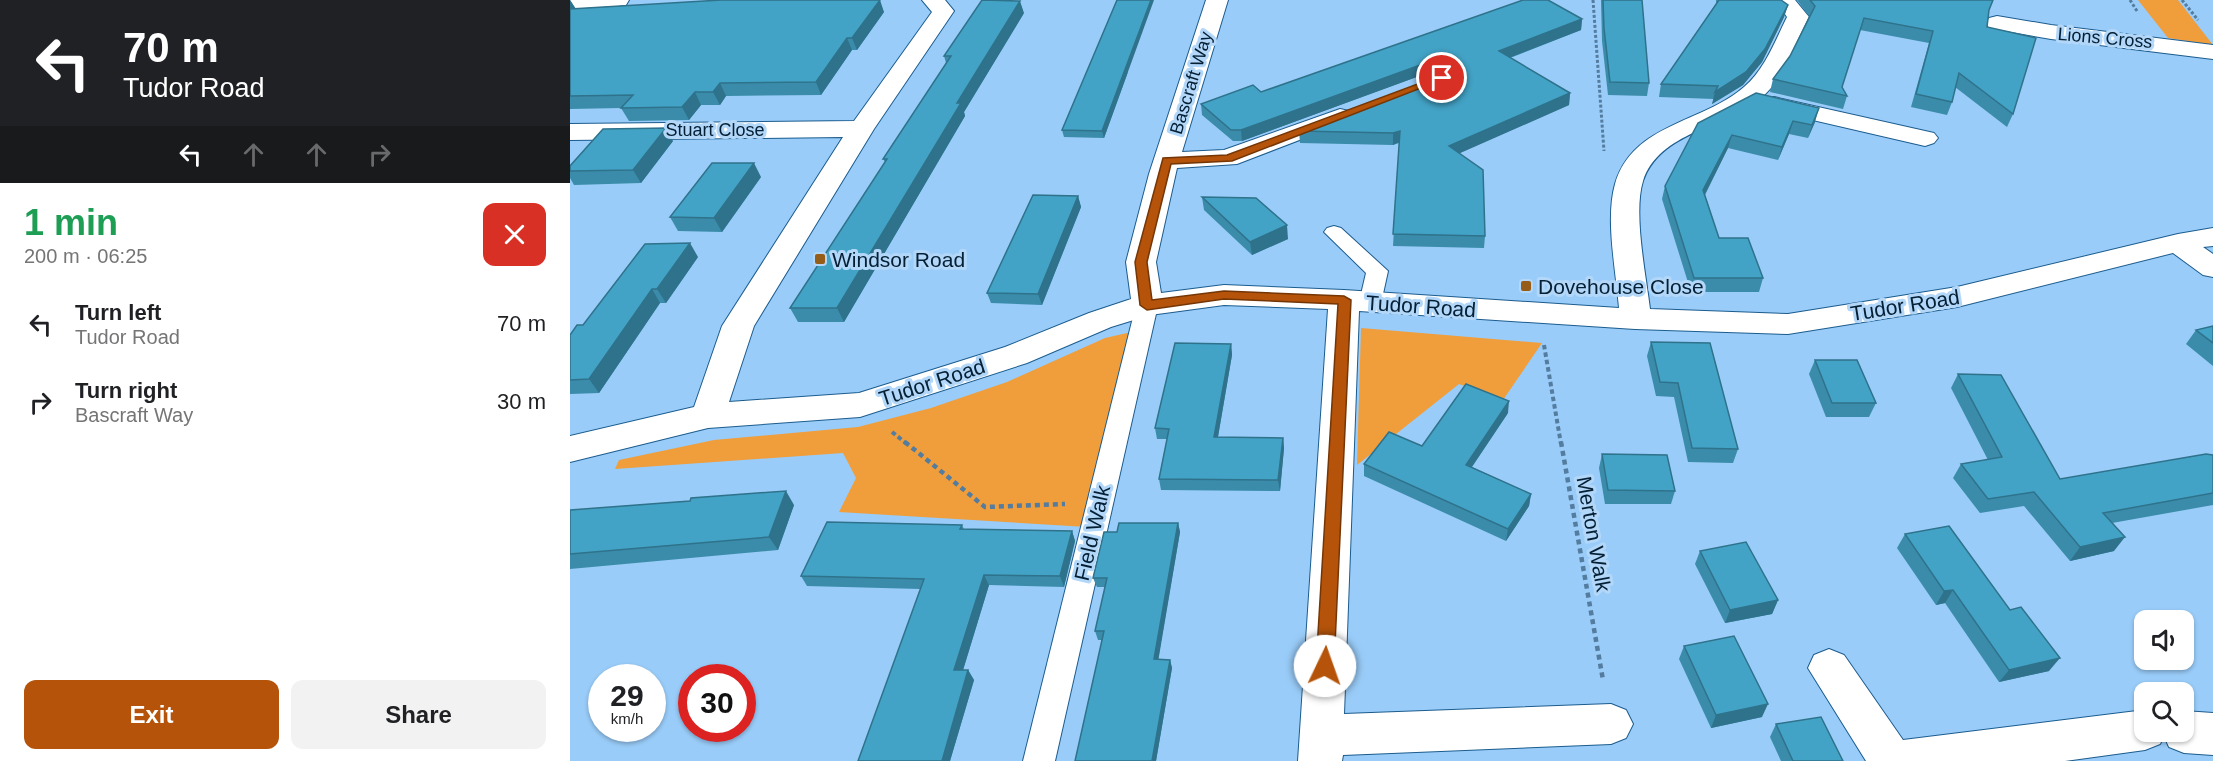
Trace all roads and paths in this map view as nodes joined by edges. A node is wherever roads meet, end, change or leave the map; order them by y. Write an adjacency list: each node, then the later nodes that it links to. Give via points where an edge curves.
1 (618, 0): 6 (street)
2 (933, 0): 11 (street, via 943,11)
3 (1217, 0): 14 (street, Bascraft Way)
4 (1593, 0): 15 (path, via 1606,170)
5 (1777, 0): 9 (street, via 1791,6 1798,17 1764,82)
6 (570, 3)
7 (1997, 23): 8 (street, Lions Cross, via 2041,32)
8 (2213, 52)
9 (1750, 95): 13 (street); 15 (street, via 1653,147)
10 (1367, 106): 14 (street, via 1228,159)
11 (861, 129): 12 (street, Stuart Close); 25 (street, via 738,326)
12 (570, 132)
13 (1925, 138)
14 (1167, 161): 21 (street, Bascraft Way, via 1141,262)
15 (1628, 184): 23 (street)
16 (1334, 232): 20 (lane, via 1377,271)
17 (2213, 237): 18 (street, Tudor Road)
18 (2178, 243): 19 (street); 23 (street, Tudor Road, via 1957,297 1788,324)
19 (2213, 268)
20 (1357, 302): 21 (street, Tudor Road, via 1224,295); 22 (street, Tudor Road); 33 (street)
21 (1147, 305): 24 (street, Tudor Road, via 1016,355); 27 (lane, Field Walk)
22 (1539, 313): 23 (street, Tudor Road); 29 (path, Merton Walk)
23 (1635, 319)
24 (860, 405): 25 (street, Tudor Road); 27 (path, via 985,507)
25 (708, 417): 26 (street, Tudor Road)
26 (570, 450)
27 (1098, 503): 34 (lane, Field Walk)
28 (1829, 668): 35 (street)
29 (1611, 724): 33 (street)
30 (2134, 731): 36 (street)
31 (2194, 733): 32 (street)
32 (2213, 734)
33 (1321, 748)
34 (1039, 761)
35 (1891, 761)
36 (1904, 761)

